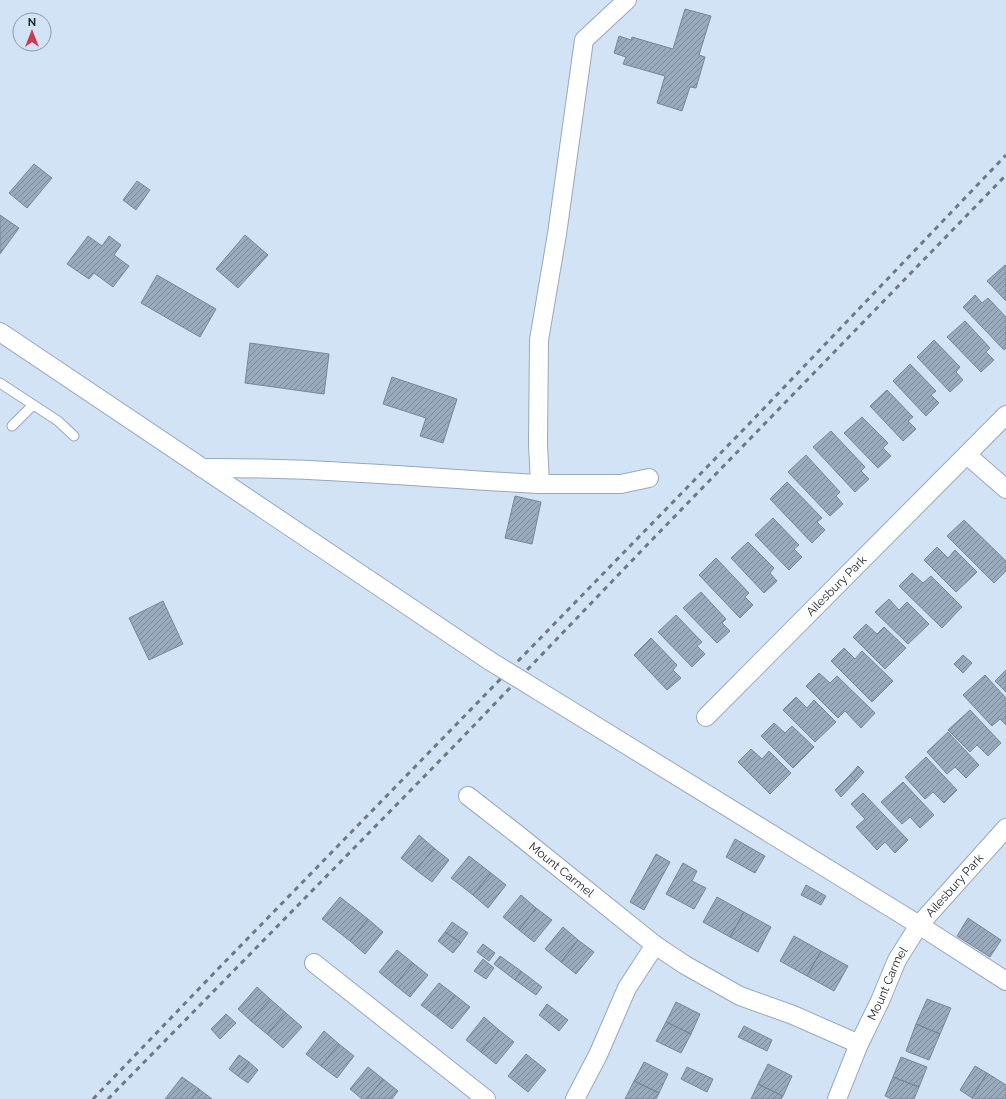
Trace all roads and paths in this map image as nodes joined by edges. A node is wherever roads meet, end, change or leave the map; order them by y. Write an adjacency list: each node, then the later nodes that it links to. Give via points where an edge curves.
1 (627, 0): 11 (street, via 584,40 557,234 539,340)
2 (0, 332): 9 (street)
3 (0, 383): 4 (lane)
4 (33, 405): 6 (lane); 7 (lane, via 58,421)
5 (1006, 415): 8 (street, Ailesbury Park)
6 (12, 426)
7 (74, 436)
8 (967, 455): 12 (street); 13 (street, Ailesbury Park)
9 (202, 468): 11 (street, via 353,472); 16 (street, bridge, via 490,661)
10 (649, 478): 11 (street, via 621,484)
11 (540, 484)
12 (1006, 489)
13 (706, 717)
14 (468, 796): 17 (street, Mount Carmel)
15 (1006, 828): 16 (street, Ailesbury Park)
16 (919, 925): 19 (street); 20 (street, Mount Carmel, via 897,960)
17 (655, 945): 20 (street, Mount Carmel, via 740,996 794,1015); 22 (street, via 627,988)
18 (314, 962): 21 (street)
19 (1006, 982)
20 (859, 1044): 23 (street, Mount Carmel)
21 (486, 1099)
22 (576, 1099)
23 (837, 1099)

